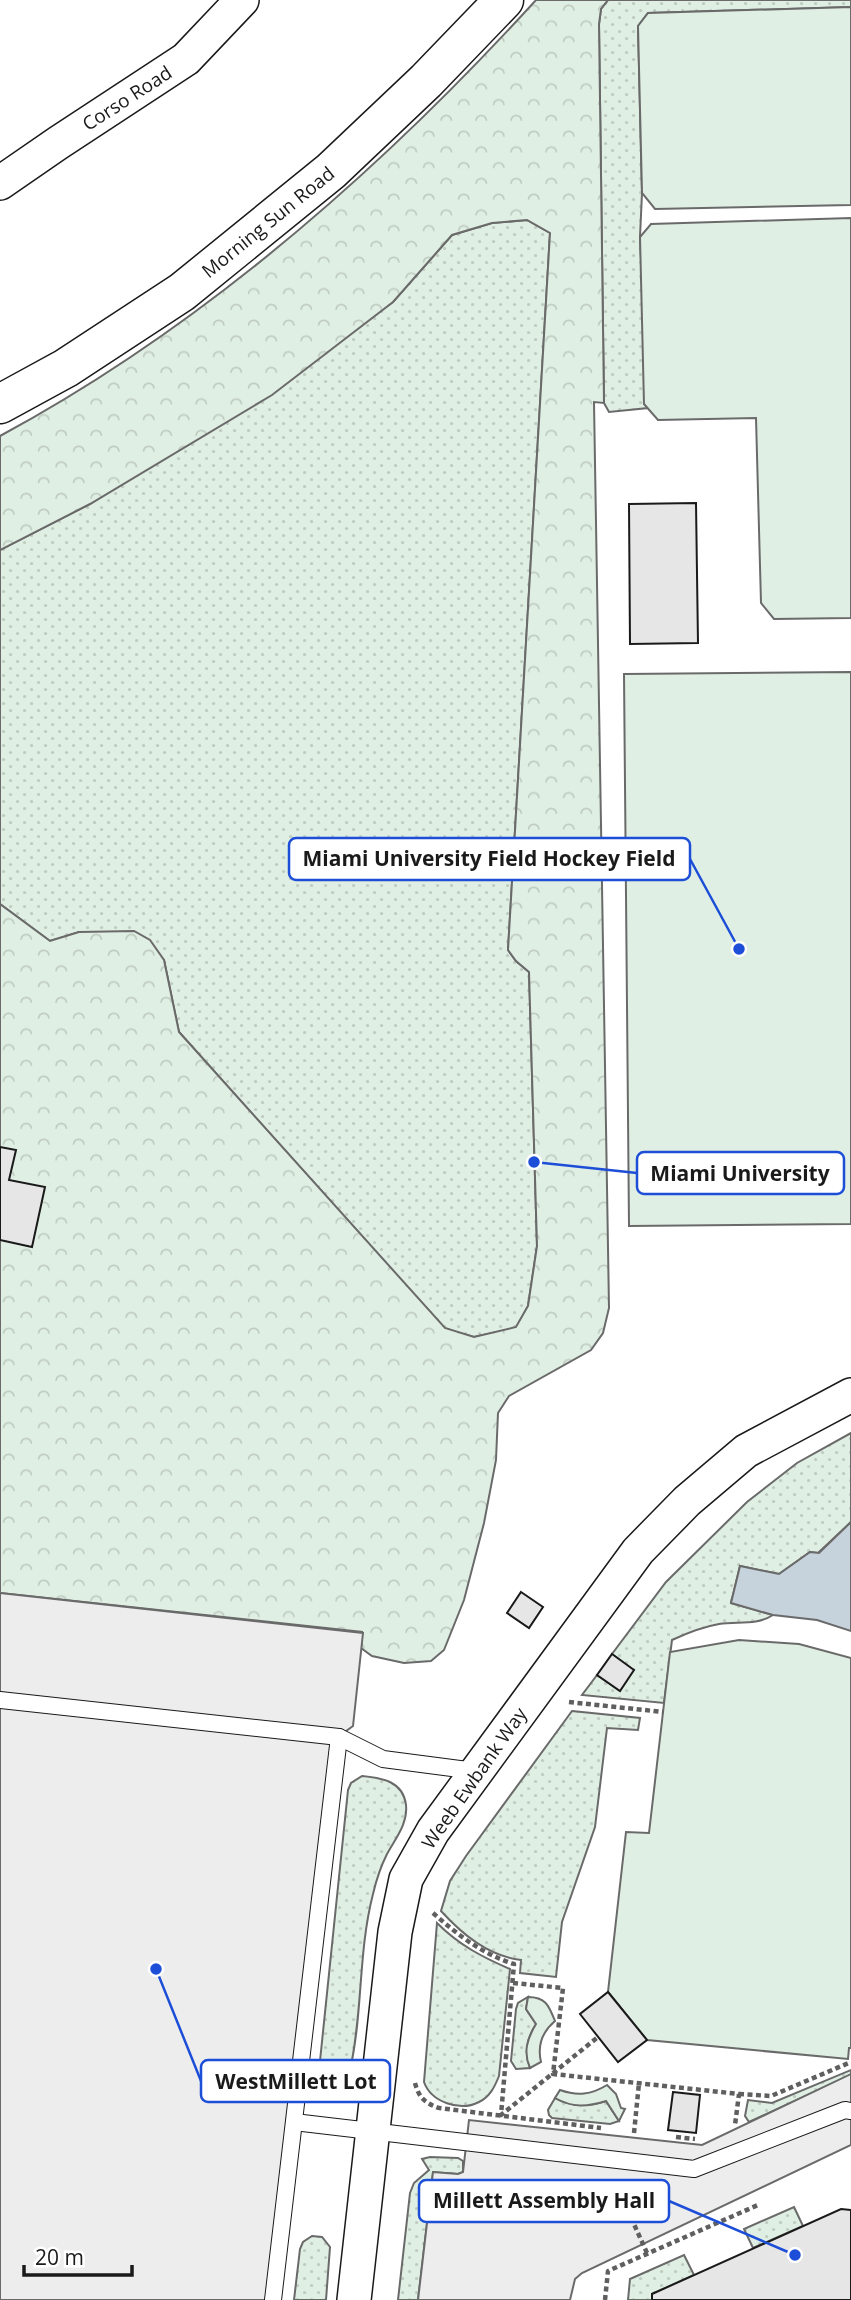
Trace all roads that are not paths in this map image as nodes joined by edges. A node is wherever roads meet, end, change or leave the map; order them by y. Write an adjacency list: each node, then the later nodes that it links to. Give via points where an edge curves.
1 (242, 0): 3 (street, Corso Road, via 186,59)
2 (504, 0): 4 (main road, Morning Sun Road, via 331,172 182,292 66,368)
3 (0, 183)
4 (0, 404)
5 (851, 1395): 8 (street, Weeb Ewbank Way, via 746,1451 687,1501 638,1551)
6 (0, 1700): 7 (lane)
7 (338, 1737): 8 (lane, via 383,1759); 10 (lane)
8 (475, 1772): 11 (street, Weeb Ewbank Way, via 433,1831 406,1880 395,1931)
9 (851, 2111): 11 (lane, via 694,2169)
10 (294, 2122): 11 (lane); 12 (lane)
11 (374, 2131): 13 (street, Weeb Ewbank Way)
12 (273, 2300)
13 (355, 2300)

